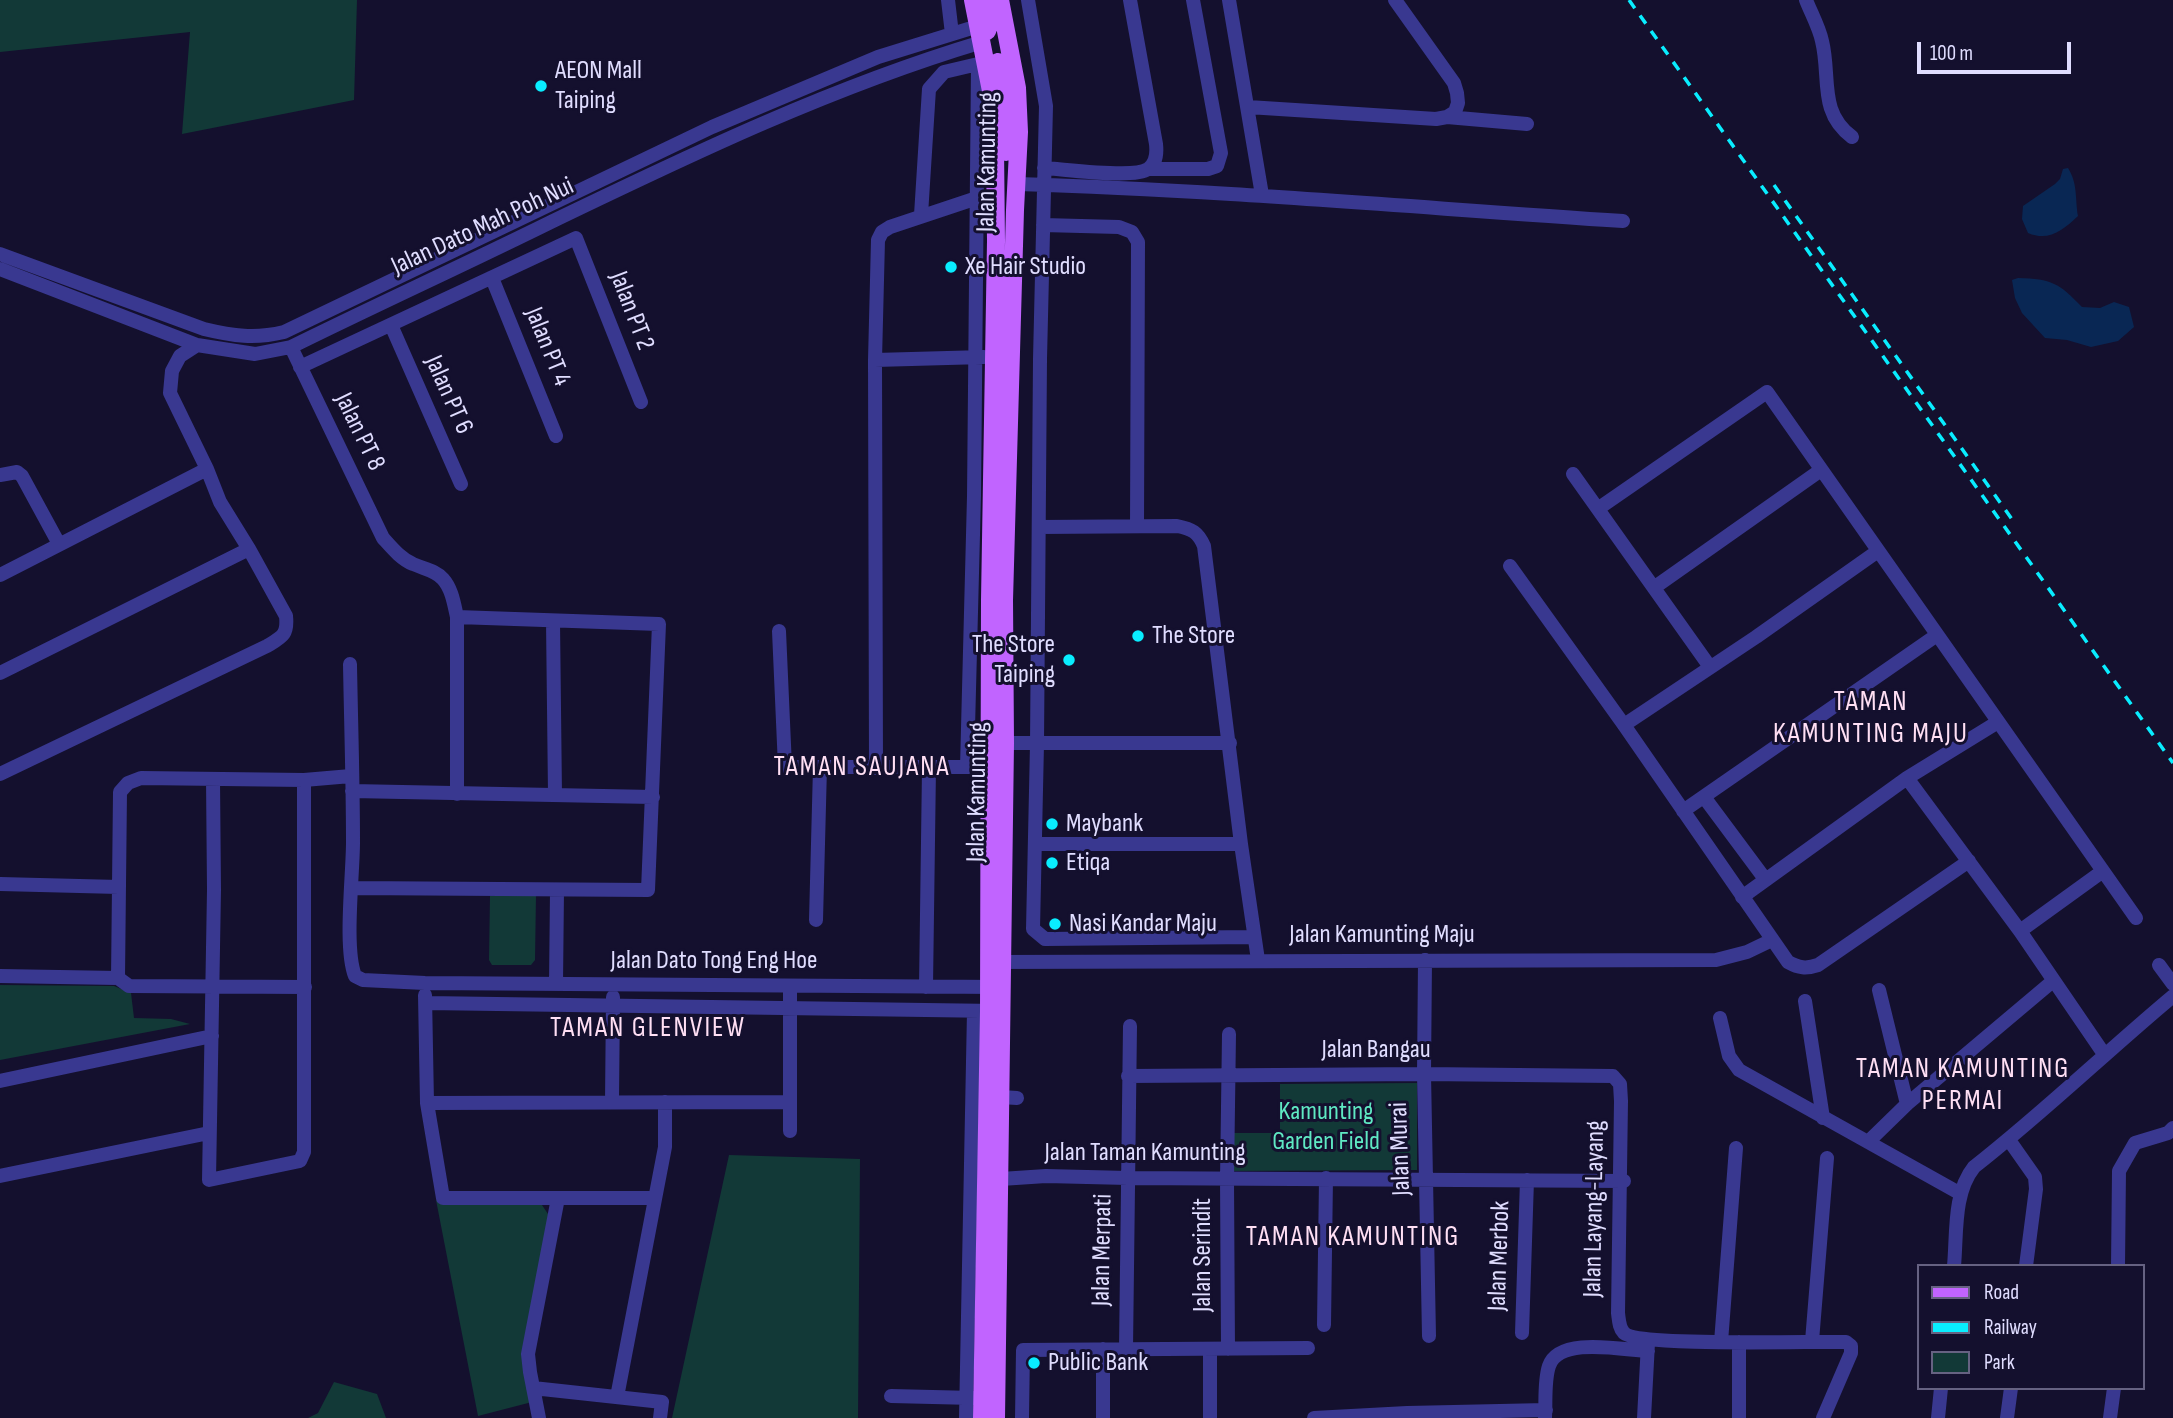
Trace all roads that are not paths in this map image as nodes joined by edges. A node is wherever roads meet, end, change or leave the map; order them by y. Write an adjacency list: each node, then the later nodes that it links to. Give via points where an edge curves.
1 (948, 0): 11 (street)
2 (973, 0): 12 (main road, Jalan Kamunting)
3 (987, 0): 12 (main road, via 990,23)
4 (1000, 0): 20 (main road, Jalan Kamunting, via 1019,106)
5 (1028, 0): 17 (street, via 1045,106)
6 (1130, 0): 18 (street, via 1156,144 1157,156)
7 (1193, 0): 19 (street, via 1222,153 1217,166 1208,169)
8 (1229, 0): 13 (street)
9 (1395, 0): 14 (street, via 1454,83 1458,103)
10 (1806, 0): 16 (street, via 1823,42 1831,112)
11 (952, 34): 12 (street, Jalan Dato Mah Poh Nui); 33 (street, Jalan Dato Mah Poh Nui, via 832,75 712,127)
12 (982, 34): 25 (main road, via 997,55 1008,191); 36 (street, Jalan Dato Mah Poh Nui, via 710,145); 39 (main road, Jalan Kamunting, via 995,148)
13 (1248, 107): 14 (street); 23 (street)
14 (1447, 117): 15 (street)
15 (1527, 124)
16 (1852, 137)
17 (1044, 168): 18 (street, via 1129,174); 21 (street)
18 (1149, 169): 19 (street)
19 (1169, 169): 22 (street)
20 (1017, 184): 21 (street); 25 (main road, Jalan Kamunting)
21 (1044, 185): 22 (street); 28 (street)
22 (1163, 190): 23 (street)
23 (1262, 195): 27 (street)
24 (977, 198): 26 (street); 26 (street, via 978,64 944,72 929,89); 38 (street)
25 (1015, 210): 67 (main road, Jalan Kamunting, via 1004,600)
26 (921, 215): 40 (street, via 882,232 878,240)
27 (1623, 221)
28 (1043, 225): 50 (street, via 1119,227 1132,232 1138,242); 51 (street)
29 (0, 254): 33 (street, Jalan Dato Mah Poh Nui, via 204,329 253,338)
30 (0, 269): 34 (street, Jalan Dato Mah Poh Nui)
31 (492, 278): 32 (street); 42 (street, Jalan PT 2, via 576,238); 43 (street, Jalan PT 4)
32 (391, 325): 41 (street); 48 (street, Jalan PT 6)
33 (272, 335): 36 (street, Jalan PT 8)
34 (178, 339): 35 (street, Jalan Dato Mah Poh Nui); 37 (street)
35 (197, 345): 36 (street, Jalan Dato Mah Poh Nui, via 255,354); 37 (street)
36 (283, 349): 41 (street, Jalan PT 8)
37 (180, 356): 44 (street, via 172,372 170,393)
38 (976, 357): 39 (street); 40 (street); 71 (street)
39 (995, 357): 72 (main road, Jalan Kamunting)
40 (875, 360): 73 (street)
41 (300, 368): 58 (street, Jalan PT 8, via 383,538 411,563 443,579)
42 (641, 402)
43 (556, 436)
44 (207, 469): 52 (street); 53 (street, via 220,502)
45 (1821, 470): 49 (street, via 1767,392); 54 (street); 57 (street)
46 (1573, 474): 49 (street)
47 (0, 475): 52 (street, via 17,472 22,476)
48 (461, 484)
49 (1599, 508): 57 (street)
50 (1137, 526): 51 (street); 68 (street, via 1177,526 1197,532 1201,538)
51 (1039, 527): 69 (street)
52 (59, 544): 56 (street)
53 (250, 550): 64 (street); 75 (street, via 286,616 288,628 281,638)
54 (1878, 551): 61 (street); 63 (street)
55 (1510, 566): 66 (street)
56 (0, 575)
57 (1655, 587): 63 (street)
58 (457, 617): 59 (street); 80 (street)
59 (553, 621): 81 (street); 82 (street, via 659,624)
60 (779, 631): 70 (street, via 785,767)
61 (1937, 635): 65 (street); 83 (street)
62 (351, 664): 79 (street)
63 (1710, 667): 66 (street)
64 (0, 673)
65 (1998, 722): 76 (street); 88 (street)
66 (1624, 724): 84 (street)
67 (1005, 743): 69 (street); 102 (main road, Jalan Kamunting)
68 (1230, 743): 69 (street); 86 (street)
69 (1037, 744): 85 (street)
70 (820, 767): 73 (street); 96 (street)
71 (967, 767): 72 (street); 74 (street)
72 (991, 767): 102 (main road, Jalan Kamunting)
73 (876, 768): 74 (street)
74 (929, 768): 113 (street)
75 (0, 774)
76 (1907, 778): 87 (street); 89 (street)
77 (213, 779): 78 (street); 91 (street, via 153,778 128,783 120,792); 115 (street)
78 (304, 780): 79 (street); 112 (street)
79 (352, 783): 80 (street); 92 (street)
80 (457, 794): 81 (street)
81 (555, 795): 82 (street)
82 (653, 797): 93 (street, via 648,890)
83 (1704, 797): 84 (street); 89 (street)
84 (1683, 811): 94 (street)
85 (1035, 844): 86 (street); 98 (street, via 1032,929 1045,939)
86 (1241, 844): 98 (street)
87 (1969, 861): 97 (street); 99 (street, via 1818,965 1798,967 1788,962)
88 (2103, 871): 95 (street); 97 (street)
89 (1765, 879): 94 (street)
90 (0, 884): 91 (street)
91 (119, 887): 105 (street)
92 (352, 888): 93 (street); 107 (street, Jalan Dato Tong Eng Hoe, via 351,967 355,976)
93 (557, 891): 108 (street)
94 (1742, 897): 99 (street)
95 (2136, 918)
96 (816, 920)
97 (2020, 931): 106 (street)
98 (1254, 937): 100 (street)
99 (1772, 940): 101 (street, Jalan Kamunting Maju, via 1717,960)
100 (1258, 960): 101 (street, Jalan Kamunting Maju); 102 (street, Jalan Kamunting Maju)
101 (1425, 960): 128 (street, Jalan Murai)
102 (995, 962): 114 (main road, Jalan Kamunting)
103 (2159, 965): 110 (street)
104 (0, 976): 105 (street)
105 (118, 978): 115 (street, via 129,986)
106 (2053, 981): 127 (street); 137 (street)
107 (425, 983): 108 (street, Jalan Dato Tong Eng Hoe); 119 (street)
108 (556, 984): 109 (street, Jalan Dato Tong Eng Hoe)
109 (613, 984): 111 (street, Jalan Dato Tong Eng Hoe); 120 (street)
110 (2173, 984)
111 (790, 986): 113 (street, Jalan Dato Tong Eng Hoe); 121 (street)
112 (305, 987): 115 (street); 141 (street, via 304,1152 299,1161 209,1180)
113 (926, 987): 114 (street, Jalan Dato Tong Eng Hoe)
114 (996, 987): 122 (main road, Jalan Kamunting)
115 (212, 988): 126 (street)
116 (1879, 990): 137 (street)
117 (2173, 996): 127 (street)
118 (1805, 1001): 138 (street)
119 (426, 1003): 120 (street); 136 (street)
120 (612, 1005): 121 (street); 133 (street)
121 (790, 1008): 122 (street); 135 (street)
122 (989, 1011): 149 (main road, Jalan Kamunting, via 1009,1098); 178 (main road, Jalan Kamunting)
123 (1720, 1018): 138 (street, via 1729,1056 1739,1070)
124 (1130, 1026): 129 (street, Jalan Merpati)
125 (1229, 1034): 130 (street, Jalan Serindit)
126 (212, 1036): 131 (street); 141 (street)
127 (2104, 1054): 142 (street)
128 (1424, 1074): 130 (street, Jalan Bangau); 132 (street, Jalan Bangau, via 1613,1076); 151 (street, Jalan Murai)
129 (1128, 1076): 130 (street, Jalan Bangau); 147 (street, Jalan Merpati)
130 (1228, 1076): 150 (street, Jalan Serindit)
131 (0, 1081)
132 (1620, 1084): 153 (street, Jalan Layang-Layang)
133 (612, 1101): 134 (street); 136 (street)
134 (666, 1102): 135 (street); 156 (street)
135 (790, 1102): 139 (street)
136 (427, 1103): 155 (street, via 443,1198)
137 (1907, 1104): 143 (street)
138 (1824, 1118): 143 (street)
139 (790, 1131)
140 (2171, 1132): 159 (street, via 2135,1143 2119,1171)
141 (209, 1133): 146 (street)
142 (2009, 1140): 154 (street, via 1974,1167); 158 (street, via 2035,1177)
143 (1868, 1142): 154 (street)
144 (1736, 1148): 164 (street)
145 (1827, 1158): 163 (street)
146 (0, 1176)
147 (1128, 1178): 149 (street, Jalan Taman Kamunting); 150 (street, Jalan Taman Kamunting); 169 (street, Jalan Merpati)
148 (1326, 1178): 150 (street, Jalan Taman Kamunting); 151 (street, Jalan Taman Kamunting); 160 (street)
149 (1001, 1179): 185 (main road, Jalan Kamunting)
150 (1227, 1179): 171 (street, Jalan Serindit)
151 (1427, 1179): 152 (street, Jalan Taman Kamunting); 162 (street, Jalan Murai)
152 (1527, 1180): 153 (street, Jalan Taman Kamunting); 161 (street, Jalan Merbok)
153 (1621, 1181): 166 (street, Jalan Layang-Layang, via 1620,1326 1625,1334)
154 (1961, 1194): 157 (street)
155 (558, 1198): 156 (street); 172 (street, via 528,1354)
156 (655, 1198): 177 (street)
157 (1954, 1264)
158 (2026, 1264)
159 (2118, 1264)
160 (1324, 1325)
161 (1522, 1333)
162 (1429, 1336)
163 (1812, 1341): 165 (street); 192 (street, via 1851,1346)
164 (1721, 1342): 165 (street); 166 (street)
165 (1739, 1342): 191 (street)
166 (1648, 1345): 179 (street, via 1563,1350 1548,1368); 190 (street)
167 (1308, 1348): 171 (street)
168 (1103, 1349): 169 (street); 186 (street, via 1023,1350); 187 (street)
169 (1126, 1349): 170 (street)
170 (1210, 1349): 171 (street); 188 (street)
171 (1228, 1349)
172 (533, 1388): 177 (street); 181 (street)
173 (1941, 1390): 193 (street)
174 (2011, 1390): 194 (street)
175 (2114, 1390): 195 (street)
176 (891, 1396): 178 (street)
177 (617, 1397): 182 (street, via 662,1402)
178 (974, 1398): 183 (street); 184 (main road, Jalan Kamunting)
179 (1546, 1414): 180 (street)
180 (1407, 1415): 189 (street)
181 (539, 1418)
182 (660, 1418)
183 (966, 1418)
184 (982, 1418)
185 (996, 1418)
186 (1022, 1418)
187 (1103, 1418)
188 (1210, 1418)
189 (1314, 1418)
190 (1644, 1418)
191 (1739, 1418)
192 (1823, 1418)
193 (1938, 1418)
194 (2007, 1418)
195 (2110, 1418)

